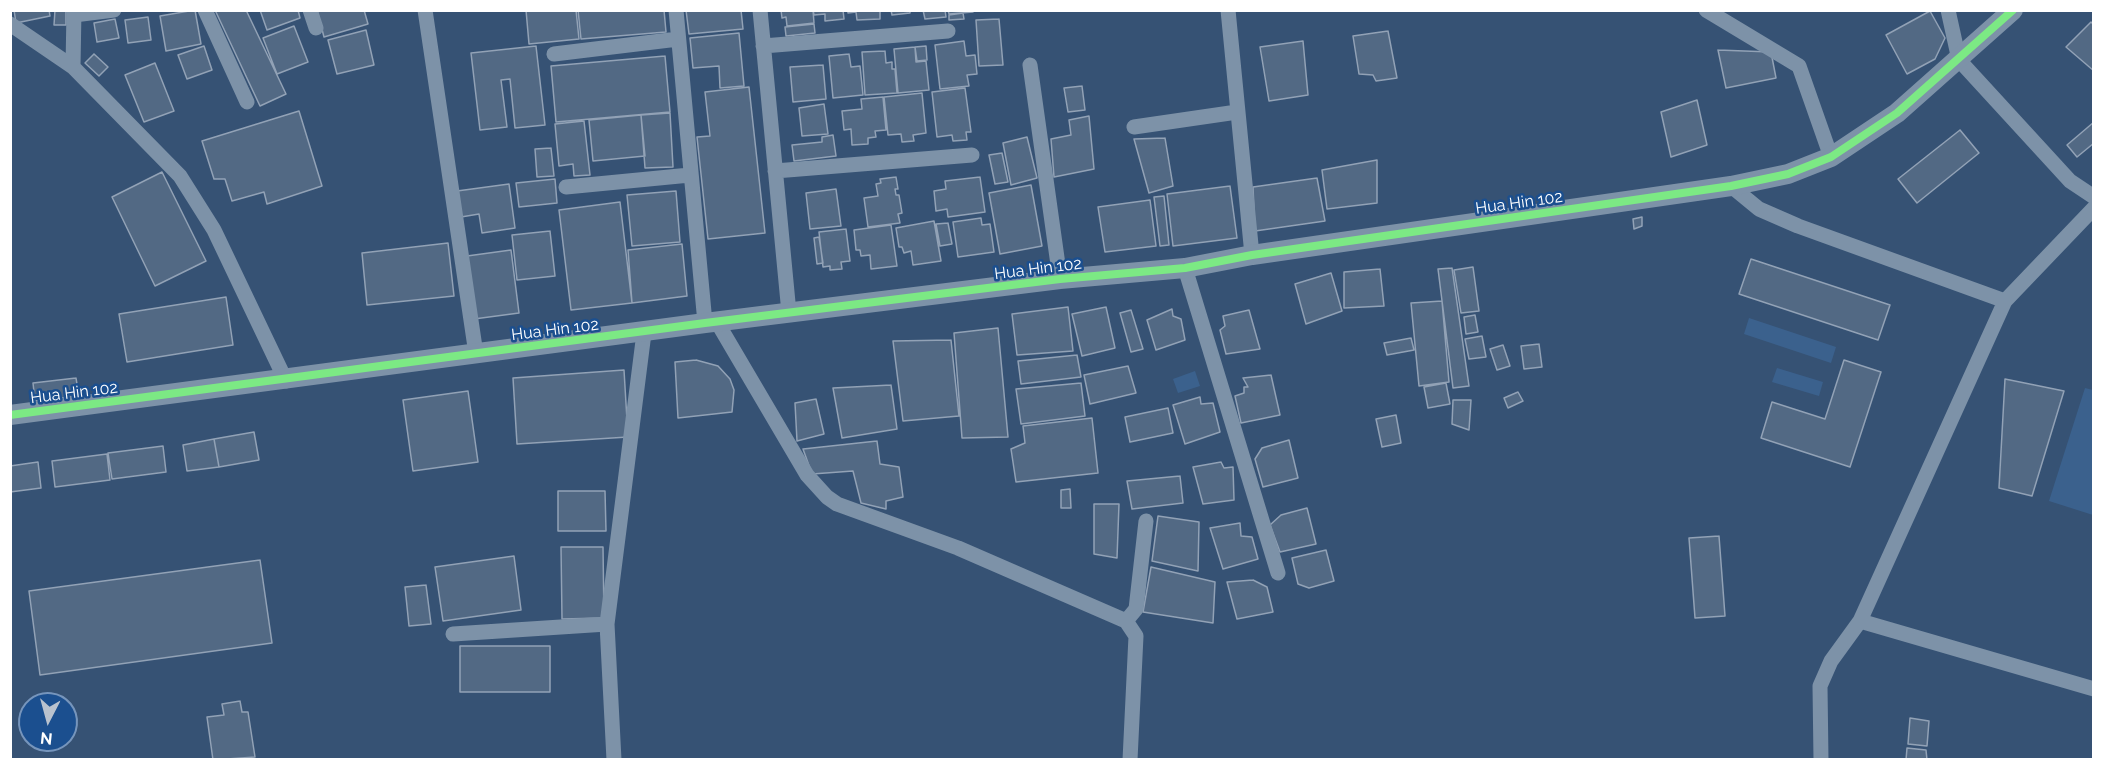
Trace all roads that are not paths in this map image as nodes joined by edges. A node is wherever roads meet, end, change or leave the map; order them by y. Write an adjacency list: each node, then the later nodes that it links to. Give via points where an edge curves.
1 (114, 10): 11 (street)
2 (205, 10): 21 (street)
3 (310, 10): 13 (street)
4 (424, 10): 39 (street)
5 (676, 10): 15 (street)
6 (760, 10): 16 (street)
7 (1228, 10): 22 (street)
8 (1706, 10): 25 (street, via 1799,66)
9 (1948, 10): 18 (street)
10 (2013, 10): 18 (street, Hua Hin 102)
11 (74, 13): 20 (street)
12 (10, 24): 20 (street)
13 (316, 28)
14 (948, 31): 16 (street)
15 (678, 39): 17 (street); 27 (street)
16 (763, 46): 26 (street)
17 (554, 54)
18 (1959, 60): 25 (street, Hua Hin 102, via 1897,113); 30 (street, via 2070,181)
19 (1030, 64): 34 (street)
20 (73, 67): 40 (street, via 180,176 214,230)
21 (247, 102)
22 (1237, 112): 23 (street); 32 (street)
23 (1134, 127)
24 (972, 155): 26 (street)
25 (1831, 158): 28 (street, Hua Hin 102, via 1788,174)
26 (776, 171): 36 (street)
27 (690, 176): 29 (street); 37 (street)
28 (1731, 186): 32 (street, Hua Hin 102); 35 (street, via 1759,209 1798,226)
29 (566, 187)
30 (2094, 196)
31 (2094, 208): 35 (street)
32 (1252, 255): 33 (street, Hua Hin 102)
33 (1185, 268): 34 (street, Hua Hin 102); 43 (street)
34 (1060, 279): 36 (street, Hua Hin 102)
35 (2005, 301): 45 (street)
36 (789, 313): 37 (street, Hua Hin 102)
37 (711, 323): 38 (street, Hua Hin 102); 44 (street, via 807,475 827,497 958,548)
38 (644, 333): 39 (street, Hua Hin 102); 46 (street)
39 (476, 354): 40 (street, Hua Hin 102)
40 (286, 381): 41 (street, Hua Hin 102)
41 (10, 415)
42 (1146, 520): 44 (street, via 1136,609)
43 (1278, 573)
44 (1126, 621): 50 (street, via 1136,636)
45 (1860, 621): 48 (street); 51 (street, via 1831,661 1820,686)
46 (607, 624): 47 (street); 49 (street)
47 (453, 634)
48 (2094, 689)
49 (614, 759)
50 (1130, 759)
51 (1821, 759)

